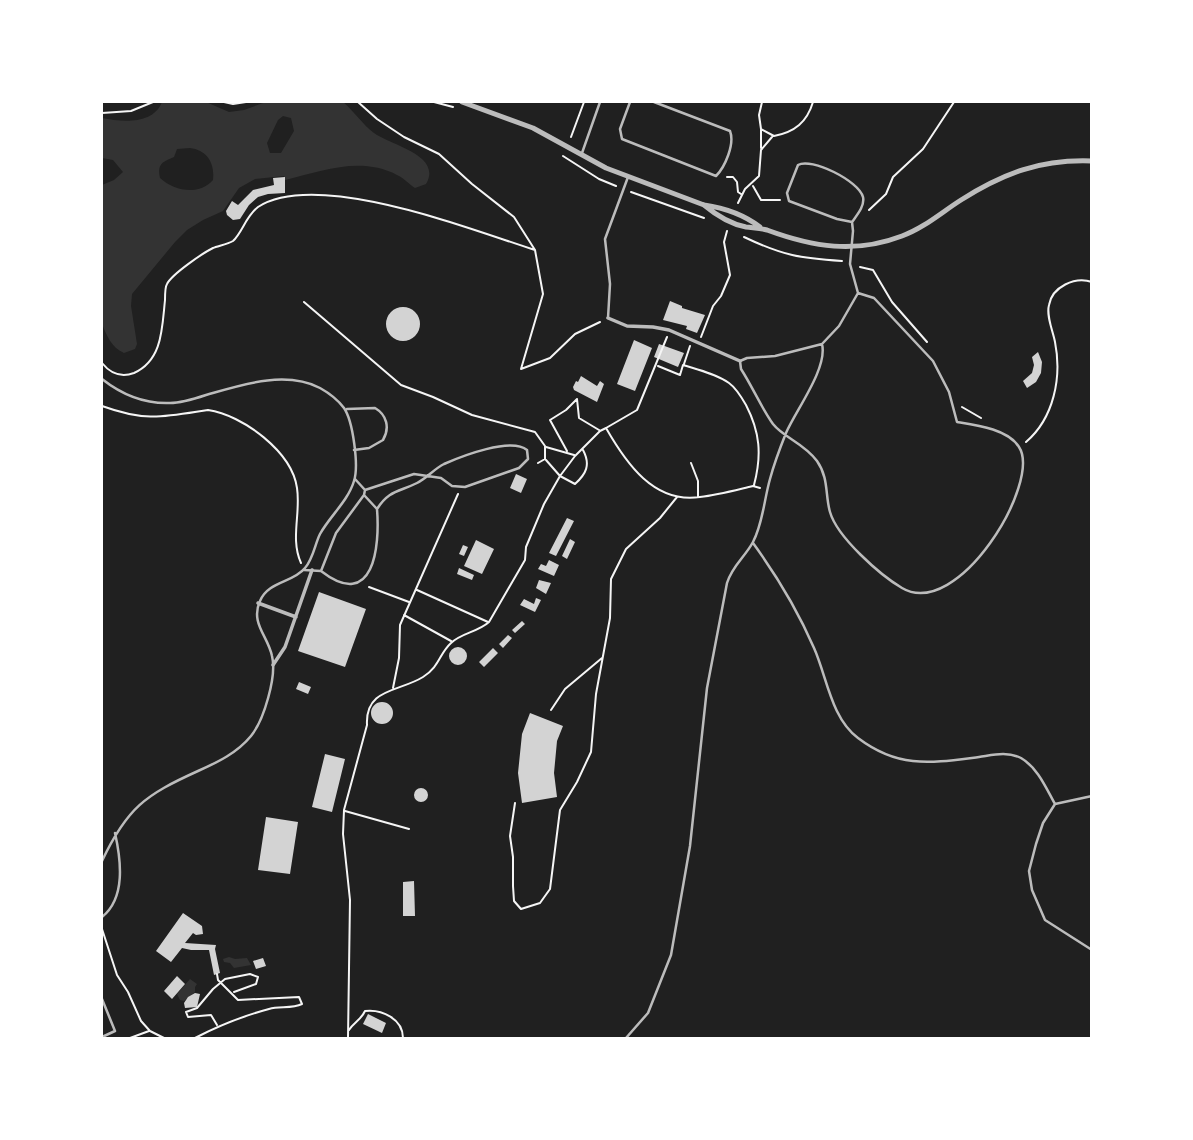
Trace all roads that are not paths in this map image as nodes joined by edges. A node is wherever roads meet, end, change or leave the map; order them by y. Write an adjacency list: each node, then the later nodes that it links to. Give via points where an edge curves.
1 (462, 102): 5 (street, via 533,128)
2 (600, 102): 5 (lane)
3 (630, 102): 4 (lane, via 620,129 622,139 716,176 733,140 730,131)
4 (654, 102)
5 (581, 156): 7 (street)
6 (1091, 161): 11 (street, via 1025,168 905,235)
7 (628, 177): 8 (street); 13 (lane, via 605,239)
8 (704, 205): 10 (street, via 731,222); 10 (street, via 749,218)
9 (852, 222): 9 (lane, via 862,204 860,191 815,164 798,165 788,199); 11 (lane)
10 (762, 229): 11 (street, via 811,244)
11 (852, 247): 12 (lane, via 850,264)
12 (858, 293): 14 (lane, via 839,326); 18 (lane, via 874,298 933,362 957,422 981,426 1019,446 1024,465 1012,504 983,552 964,573 941,590 921,594 905,590 841,532 831,516 823,471 807,449)
13 (608, 318): 15 (street, via 627,326 669,330)
14 (822, 344): 15 (lane); 18 (lane, via 820,365)
15 (740, 361): 18 (lane, via 774,425)
16 (102, 379): 17 (lane, via 134,397 171,403 287,380 318,387)
17 (346, 410): 19 (lane); 19 (lane, via 375,408 385,417 387,427 383,440)
18 (786, 434): 24 (lane)
19 (354, 450): 21 (lane)
20 (429, 475): 20 (lane, via 460,488 519,468 528,459 527,450 516,444 493,448 443,465); 22 (lane, via 414,474); 23 (lane, via 385,496)
21 (355, 479): 22 (lane); 25 (lane)
22 (365, 493): 23 (lane); 27 (lane, via 336,533)
23 (377, 509): 27 (lane, via 378,547 366,575 342,584)
24 (753, 543): 32 (lane, via 793,604 841,720 856,737 899,760 917,763 1002,754 1019,757 1034,768); 39 (lane, via 730,572 716,634 690,846 671,956 648,1013)
25 (304, 570): 26 (lane); 28 (lane, via 270,588)
26 (312, 570): 27 (lane); 29 (street)
27 (321, 571)
28 (258, 603): 29 (street); 30 (lane, via 257,621)
29 (296, 617): 30 (street)
30 (273, 665): 33 (lane, via 264,710 250,737 226,758 144,799)
31 (1091, 796): 32 (lane)
32 (1055, 804): 36 (lane, via 1036,844 1029,871 1032,890 1045,920)
33 (115, 833): 34 (lane); 35 (lane, via 119,883 116,898)
34 (102, 861)
35 (102, 917)
36 (1091, 950)
37 (102, 999): 38 (lane, via 115,1031)
38 (102, 1037)
39 (626, 1038)

